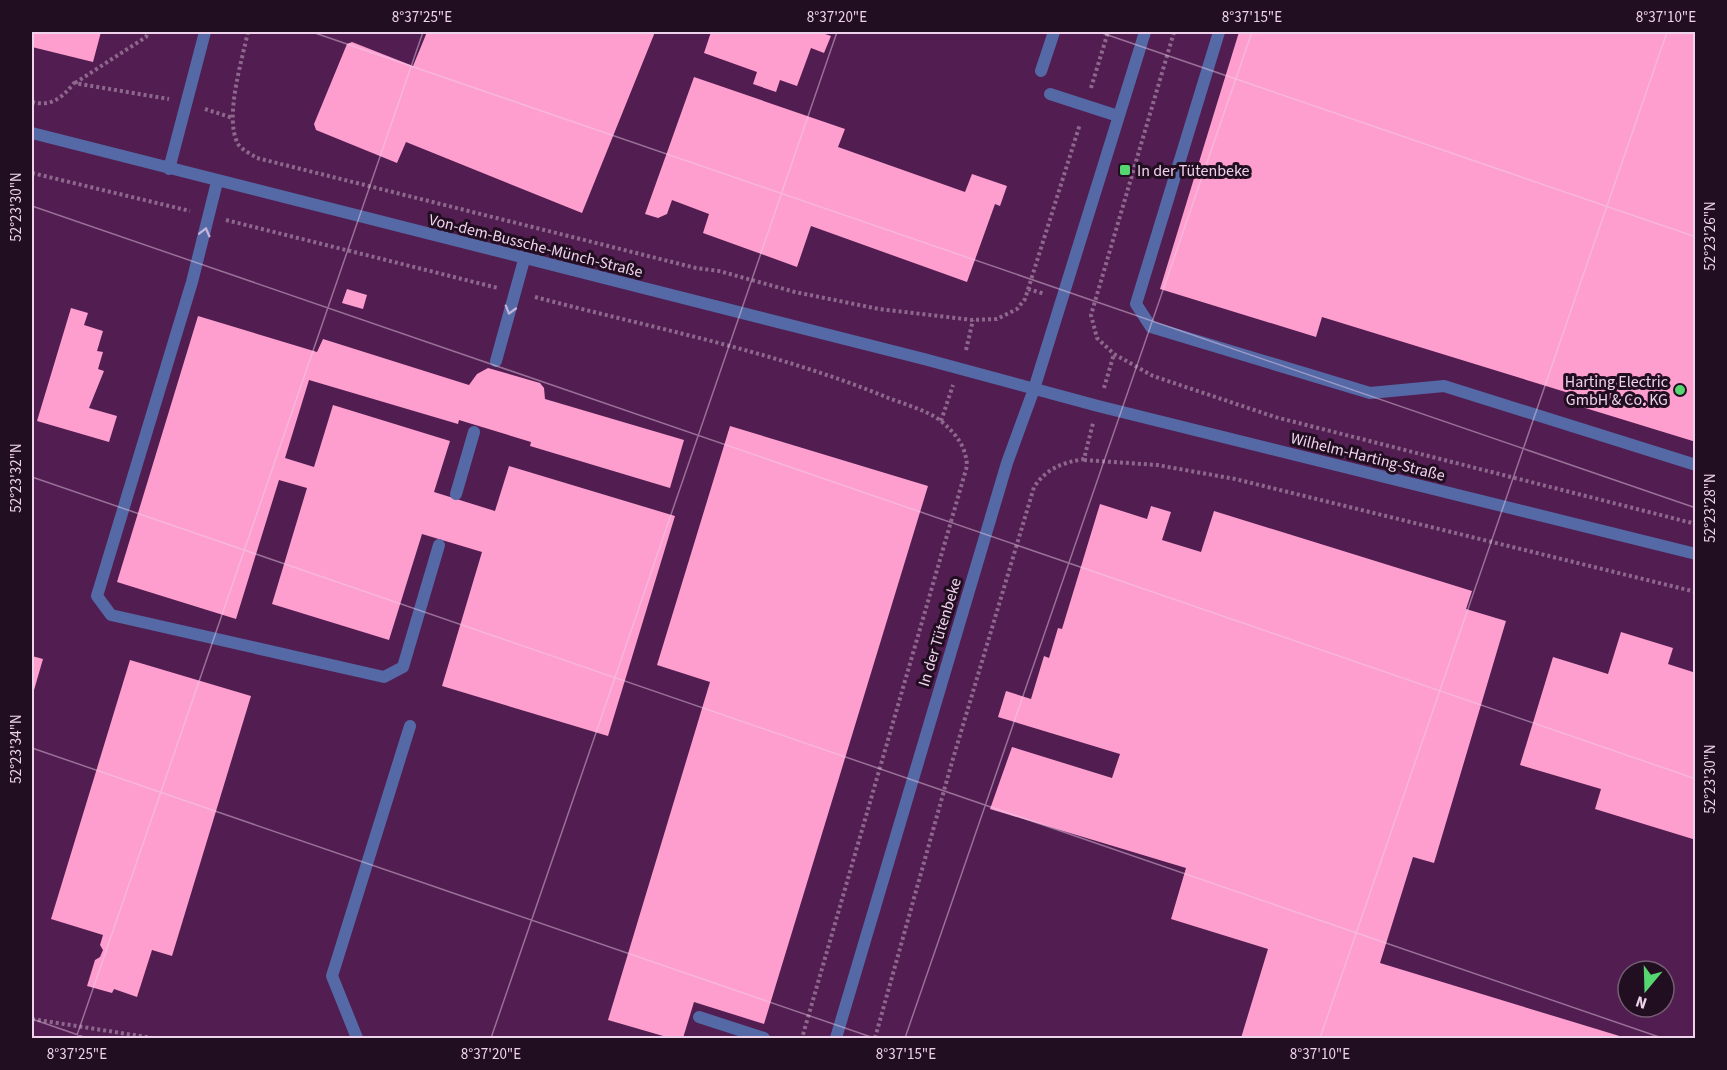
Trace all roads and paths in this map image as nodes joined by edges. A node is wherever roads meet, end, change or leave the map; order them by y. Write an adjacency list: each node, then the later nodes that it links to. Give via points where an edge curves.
1 (148, 32): 9 (path)
2 (205, 32): 12 (street)
3 (248, 32): 15 (path)
4 (1054, 32): 8 (street)
5 (1108, 32): 13 (path)
6 (1145, 32): 14 (street, In der Tütenbeke)
7 (1219, 32): 29 (street, via 1136,304 1151,327 1370,393 1444,386)
8 (1041, 71)
9 (74, 83): 11 (path, via 63,97 43,105); 12 (path)
10 (1050, 94): 13 (street)
11 (32, 102)
12 (186, 103): 15 (path); 17 (street)
13 (1085, 106): 14 (street); 15 (path, via 1025,299 1017,309 997,319 974,320 879,309 795,292 257,158 239,147 232,130)
14 (1118, 116): 25 (street, In der Tütenbeke)
15 (234, 118)
16 (32, 133): 17 (street, Von-dem-Bussche-Münch-Straße)
17 (168, 169): 19 (street, Von-dem-Bussche-Münch-Straße)
18 (32, 173): 20 (path)
19 (218, 182): 20 (street); 21 (street, Von-dem-Bussche-Münch-Straße)
20 (209, 215): 22 (path); 31 (street, one-way to 20, via 403,667 384,677 111,615 97,596)
21 (524, 260): 22 (street); 25 (street, Von-dem-Bussche-Münch-Straße)
22 (515, 292): 24 (street, one-way to 24); 40 (path, via 781,361 866,389 941,421 962,442 967,454 967,466)
23 (1114, 354): 26 (path)
24 (495, 361)
25 (1034, 389): 26 (street, Wilhelm-Harting-Straße); 41 (street, In der Tütenbeke, via 1003,474)
26 (1098, 406): 28 (path); 32 (street, Wilhelm-Harting-Straße)
27 (474, 432): 30 (street)
28 (1084, 459): 33 (path, via 1157,465 1235,479); 42 (path, via 1056,466 1034,487)
29 (1695, 465)
30 (456, 494)
31 (439, 545)
32 (1695, 554)
33 (1695, 592)
34 (410, 726): 38 (street, via 332,976)
35 (699, 1017): 39 (street)
36 (32, 1020): 37 (path)
37 (153, 1038)
38 (357, 1038)
39 (764, 1038)
40 (802, 1038)
41 (836, 1038)
42 (875, 1038)

